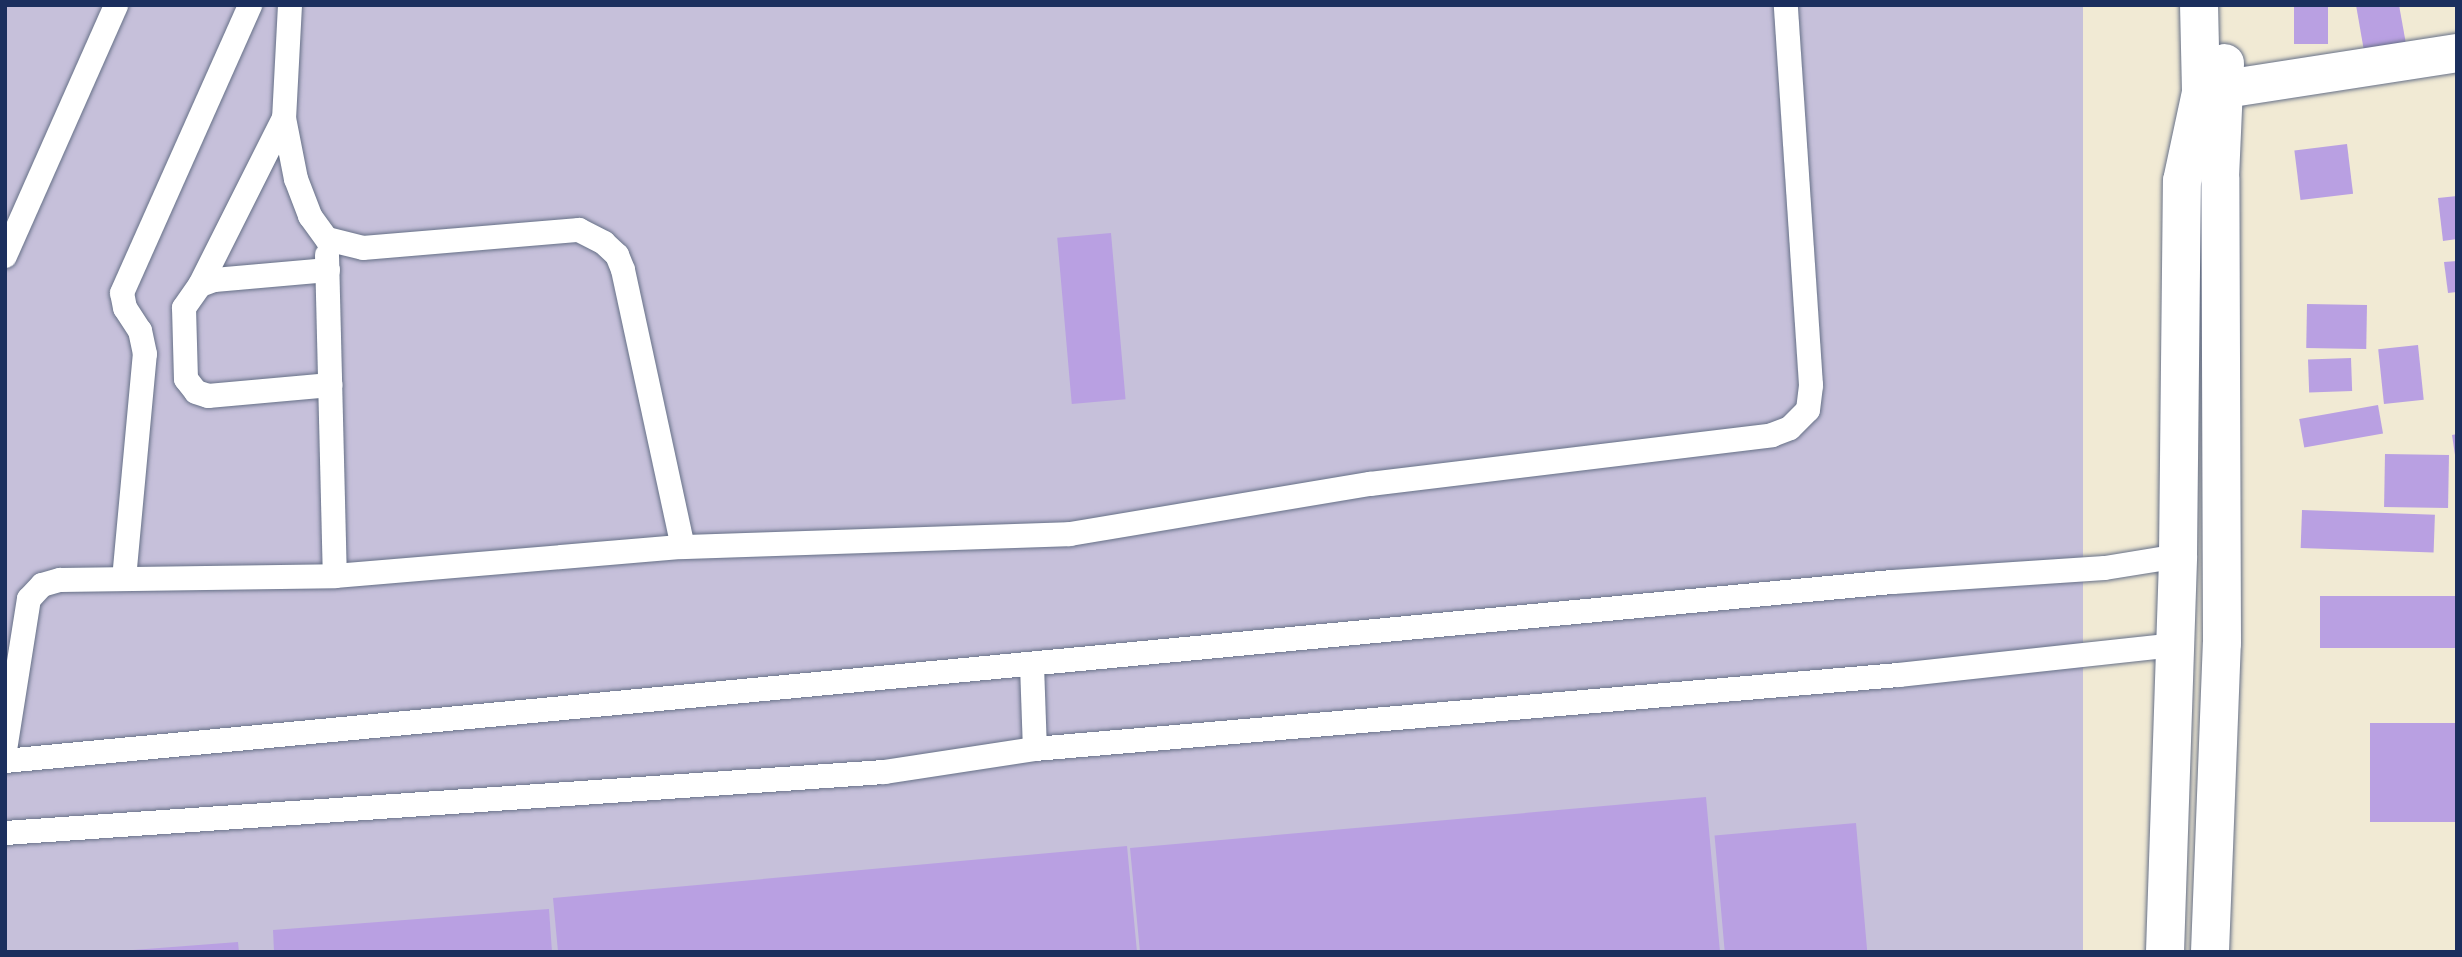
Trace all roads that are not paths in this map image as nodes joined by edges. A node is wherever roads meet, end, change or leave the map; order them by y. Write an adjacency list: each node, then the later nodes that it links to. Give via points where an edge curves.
1 (117, 5): 11 (lane)
2 (250, 5): 18 (lane, via 122,293 145,354)
3 (290, 5): 9 (lane)
4 (1786, 5): 15 (lane, via 1811,385 1808,410 1790,428 1772,435 1370,484 1070,534)
5 (2199, 5): 16 (main road, via 2201,92 2182,181)
6 (2225, 5): 8 (main road)
7 (2457, 53): 8 (main road)
8 (2225, 89): 26 (main road, via 2220,178 2222,643)
9 (284, 118): 10 (lane, via 296,178 310,216); 13 (lane)
10 (327, 239): 12 (lane); 15 (lane, via 363,248 579,230 604,243 623,270)
11 (5, 257)
12 (328, 270): 13 (lane); 14 (lane)
13 (200, 285): 14 (lane, via 184,309 186,379 195,392 208,396)
14 (331, 385): 17 (lane)
15 (683, 547): 17 (lane)
16 (2178, 556): 19 (main road); 20 (lane, via 2105,568 1964,577)
17 (335, 576): 18 (lane)
18 (124, 579): 21 (lane, via 60,580 34,591)
19 (2173, 645): 22 (lane); 25 (main road)
20 (1032, 665): 22 (lane); 23 (lane)
21 (7, 740)
22 (1035, 750): 24 (lane, via 884,772)
23 (5, 761)
24 (5, 833)
25 (2165, 952)
26 (2210, 952)

